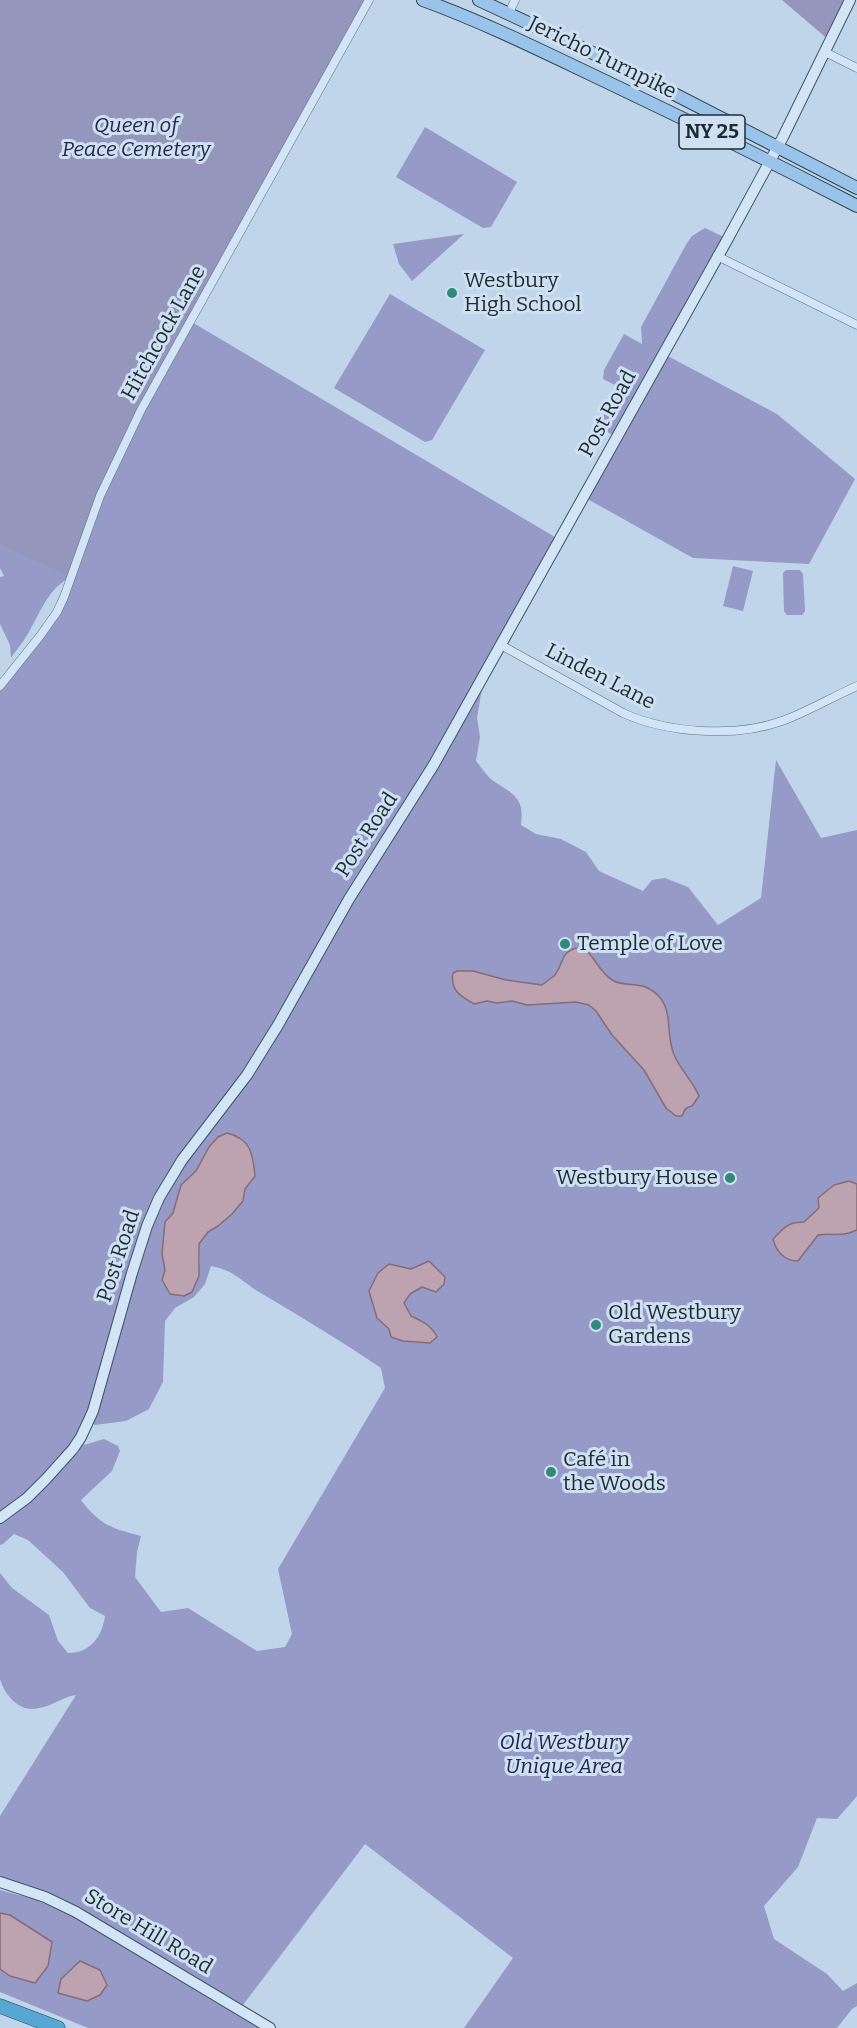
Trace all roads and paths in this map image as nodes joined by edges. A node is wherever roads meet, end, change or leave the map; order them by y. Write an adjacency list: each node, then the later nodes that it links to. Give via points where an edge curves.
1 (369, 0): 18 (street, Hitchcock Lane, via 141,410 100,496 57,612)
2 (423, 0): 9 (main road, Jericho Turnpike / NY 25, via 466,15)
3 (479, 0): 6 (main road, Jericho Turnpike / NY 25)
4 (515, 0): 6 (street)
5 (850, 0): 8 (main road, Post Road)
6 (509, 13): 7 (main road, Jericho Turnpike / NY 25)
7 (575, 45): 9 (main road); 11 (main road, Jericho Turnpike / NY 25)
8 (825, 52): 10 (street); 11 (main road, Post Road)
9 (566, 62): 12 (main road, Jericho Turnpike / NY 25)
10 (857, 69)
11 (777, 148): 12 (main road, Post Road); 13 (main road, Jericho Turnpike / NY 25)
12 (770, 161): 14 (main road, Jericho Turnpike / NY 25); 15 (main road, Post Road)
13 (857, 188)
14 (857, 206)
15 (717, 256): 16 (street); 17 (main road, Post Road)
16 (857, 325)
17 (501, 645): 19 (street, Linden Lane, via 623,713 670,728 699,731 765,726); 20 (main road, Post Road, via 247,1075 182,1160 159,1198 132,1273 93,1411 81,1437 46,1479)
18 (0, 686)
19 (857, 686)
20 (0, 1518)
21 (0, 1882): 24 (main road, Store Hill Road, via 76,1912)
22 (0, 2006): 23 (highway)
23 (58, 2028)
24 (270, 2028)

